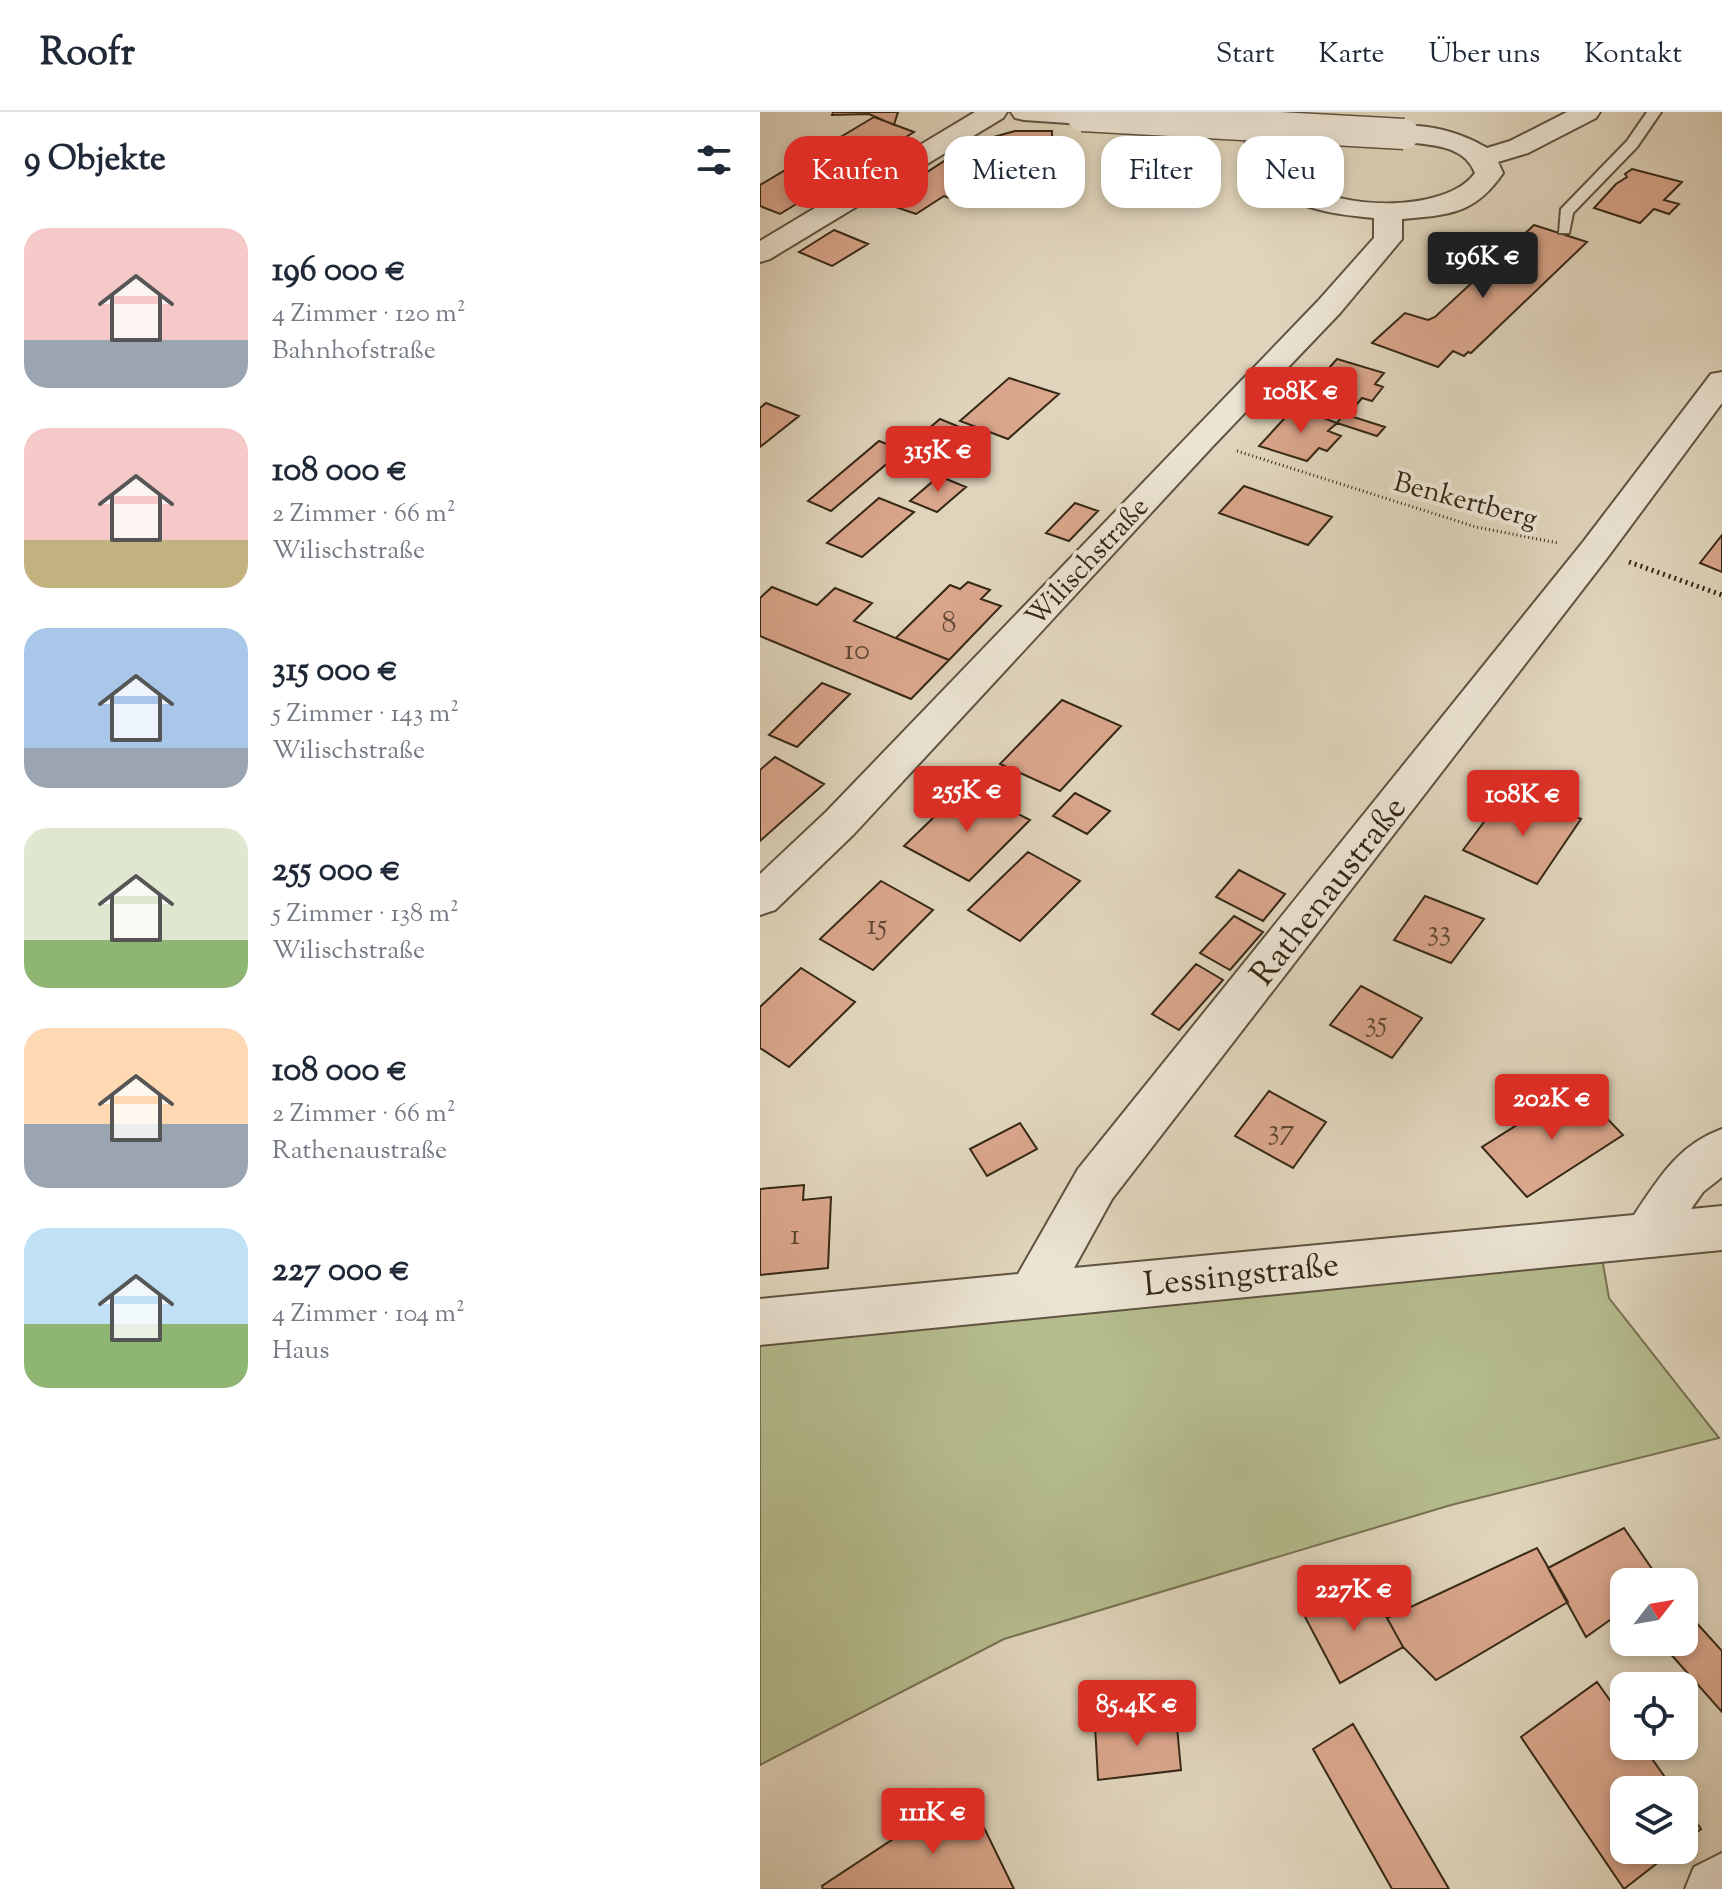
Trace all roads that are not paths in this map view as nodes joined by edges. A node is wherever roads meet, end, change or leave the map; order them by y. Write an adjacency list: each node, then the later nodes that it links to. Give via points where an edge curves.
1 (994, 112): 9 (street)
2 (1024, 112): 6 (street, bridge, via 1438,137 1468,146)
3 (1271, 112): 7 (street, via 1256,136 1258,156 1281,184 1320,203)
4 (1654, 112): 8 (lane, via 1632,144 1566,212)
5 (1579, 114): 6 (street, via 1519,147)
6 (1483, 158): 7 (street, via 1489,173 1475,193)
7 (1388, 212): 11 (street, Wilischstraße, via 1388,239 1329,307 840,823)
8 (1564, 230)
9 (760, 253)
10 (1722, 381): 15 (street, Rathenaustraße, via 1095,1184)
11 (760, 899)
12 (1722, 1149): 14 (street, via 1686,1177)
13 (1722, 1228): 14 (street, Lessingstraße)
14 (1649, 1233): 15 (street, Lessingstraße)
15 (1034, 1293): 16 (street, Lessingstraße)
16 (760, 1322)
17 (1722, 1884): 18 (street)
18 (1716, 1889)

